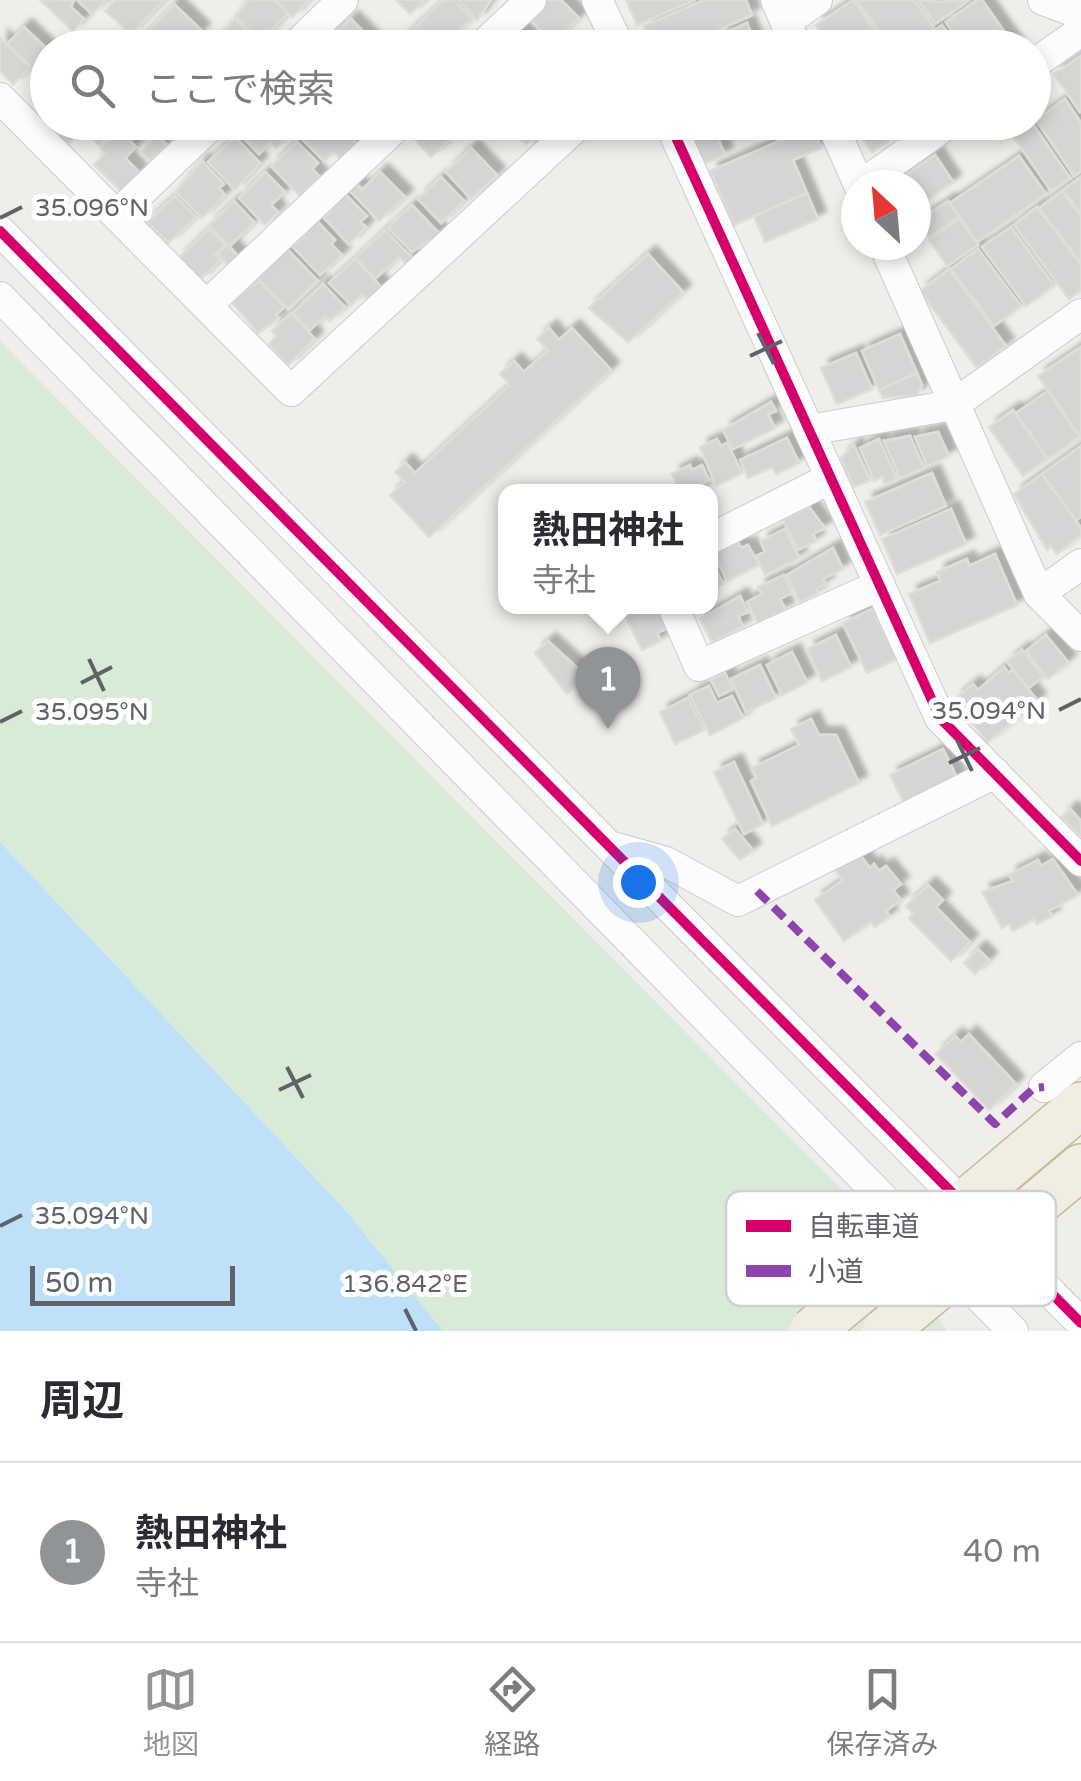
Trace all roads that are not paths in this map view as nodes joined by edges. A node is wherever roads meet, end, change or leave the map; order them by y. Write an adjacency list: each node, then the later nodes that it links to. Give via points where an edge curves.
1 (343, 0): 8 (street)
2 (531, 0): 9 (street)
3 (597, 0): 10 (street)
4 (817, 0): 7 (street)
5 (1043, 0): 6 (street)
6 (1081, 14)
7 (786, 23)
8 (312, 30)
9 (499, 30)
10 (611, 30)
11 (1081, 31): 12 (street)
12 (1051, 52)
13 (0, 98): 14 (street)
14 (30, 127)
15 (43, 140): 24 (street)
16 (195, 140): 24 (street)
17 (381, 140): 28 (street)
18 (562, 140): 28 (street, via 291,392)
19 (678, 140): 31 (street)
20 (839, 140): 22 (street)
21 (924, 140): 23 (street)
22 (853, 170)
23 (881, 170)
24 (118, 214): 28 (street)
25 (0, 231): 40 (street)
26 (891, 260): 30 (street)
27 (0, 297): 45 (street)
28 (207, 305)
29 (1081, 314): 30 (street)
30 (953, 404): 31 (street); 36 (street)
31 (809, 430): 32 (street)
32 (831, 478): 33 (street); 35 (street)
33 (718, 534)
34 (1081, 564): 36 (street)
35 (880, 585): 37 (street, via 700,666); 39 (street, via 940,718)
36 (1039, 594): 38 (street)
37 (677, 614)
38 (1081, 636)
39 (994, 773): 40 (street, via 738,901 666,862); 41 (street)
40 (613, 848): 46 (street)
41 (1081, 861)
42 (1081, 1057): 43 (street)
43 (1062, 1096): 47 (highway)
44 (1081, 1167): 48 (highway)
45 (876, 1191)
46 (965, 1191)
47 (978, 1191)
48 (1052, 1191)
49 (1056, 1295): 53 (street)
50 (842, 1306): 54 (highway, bridge)
51 (916, 1306): 55 (highway, bridge)
52 (989, 1306): 56 (street)
53 (1081, 1323)
54 (812, 1331)
55 (886, 1331)
56 (1013, 1331)

